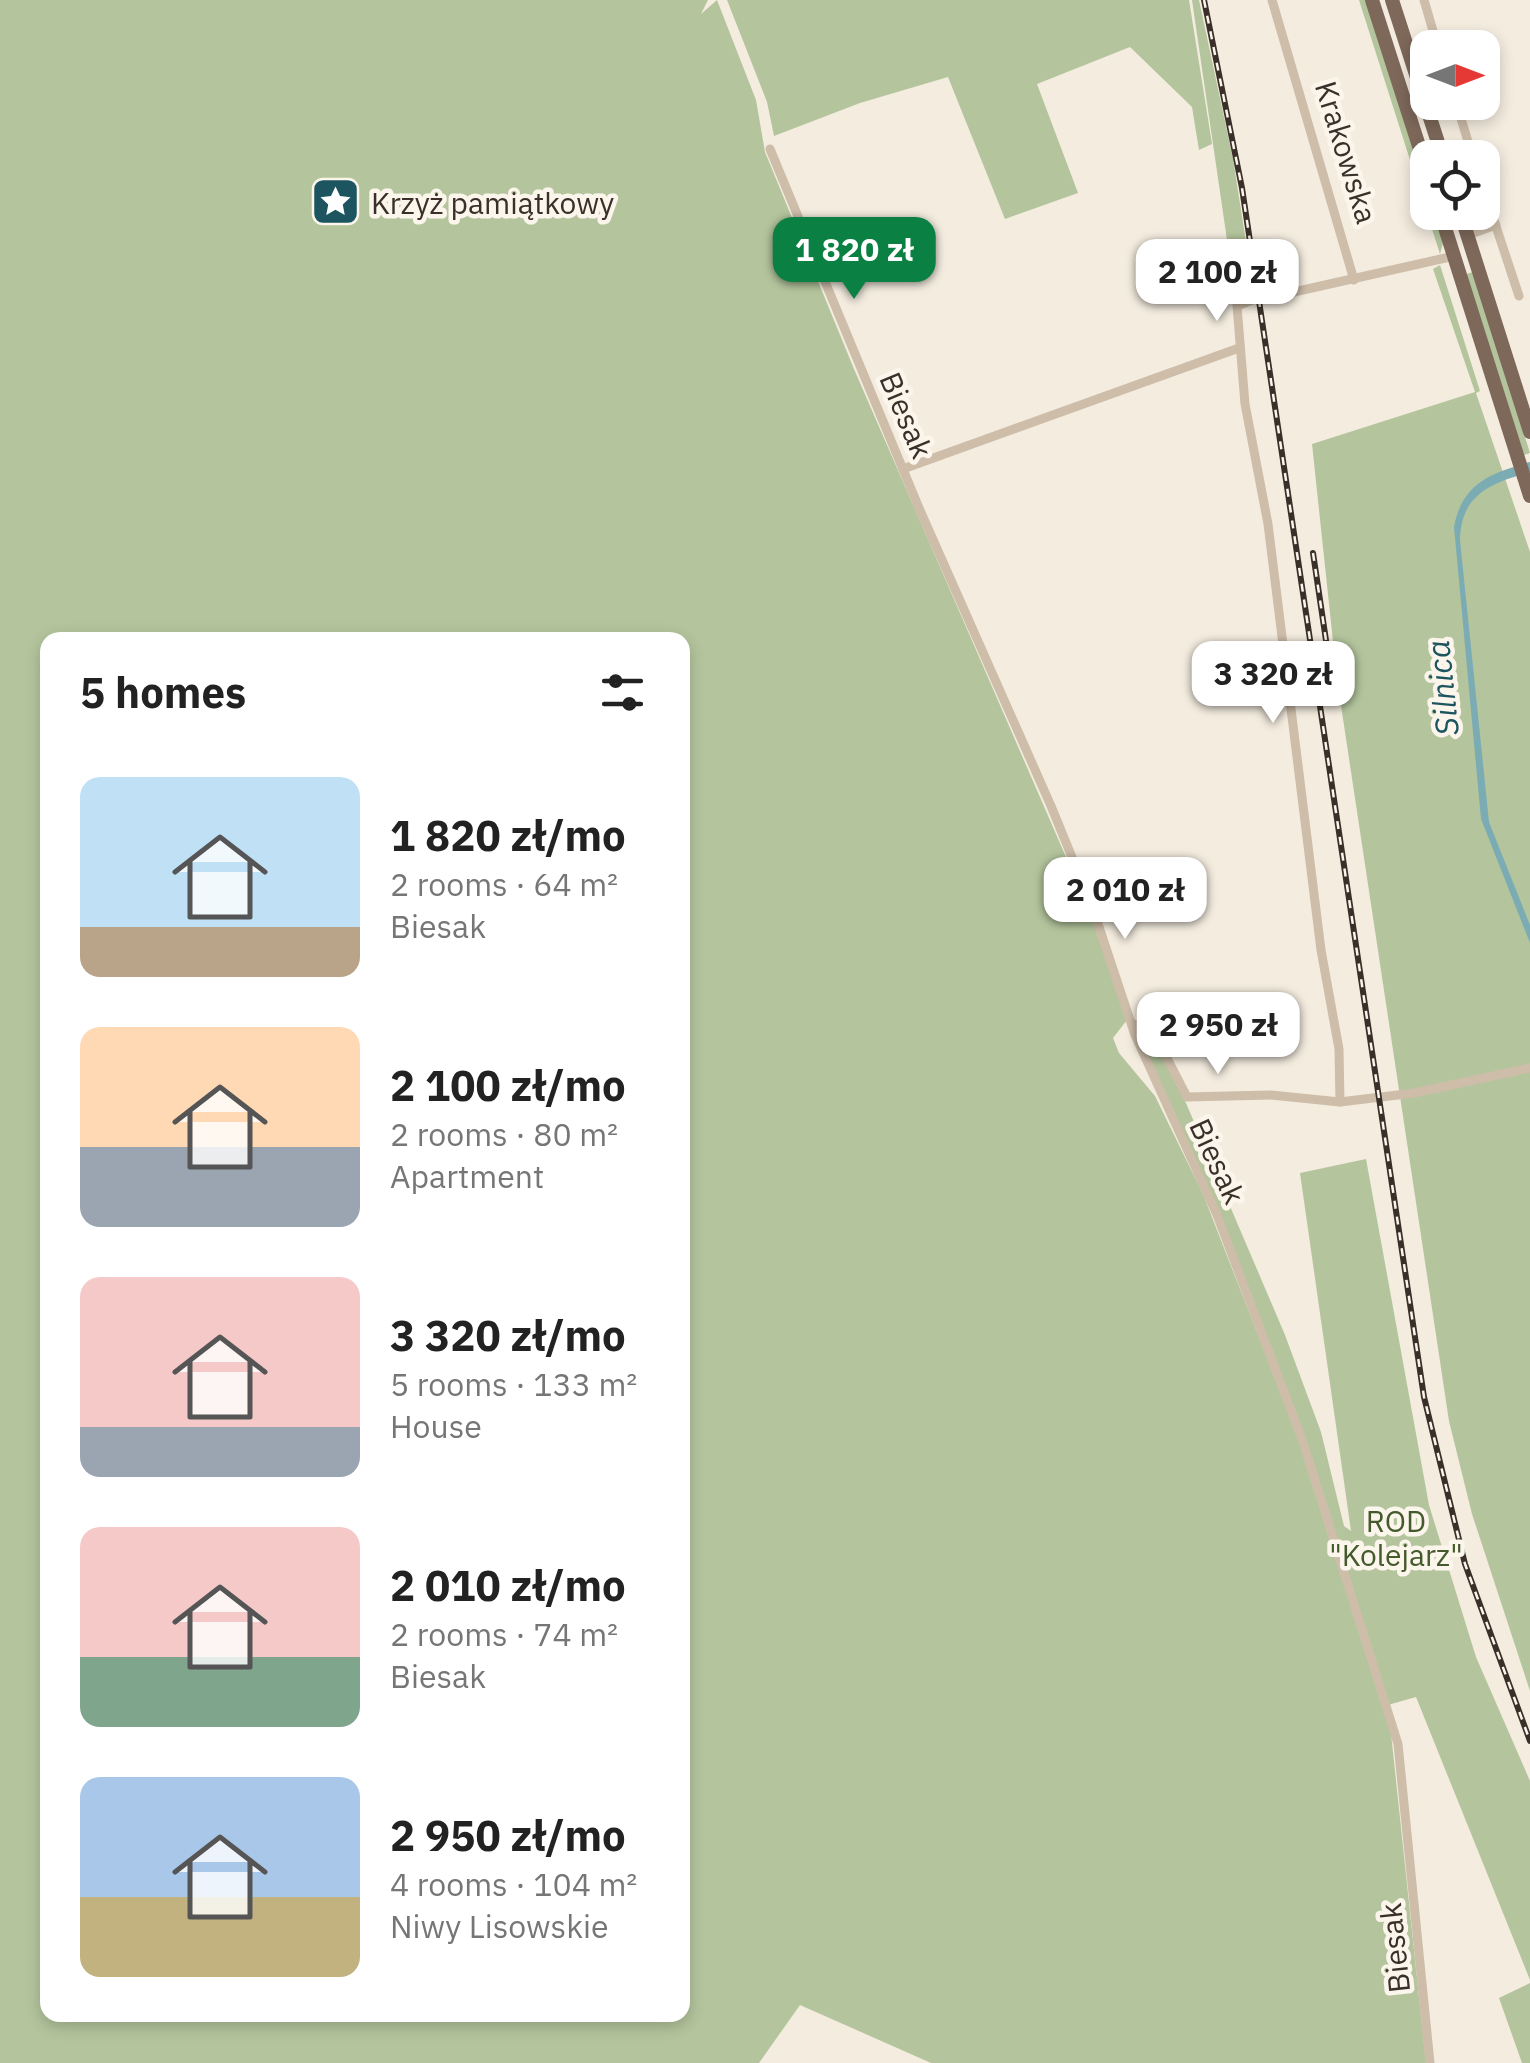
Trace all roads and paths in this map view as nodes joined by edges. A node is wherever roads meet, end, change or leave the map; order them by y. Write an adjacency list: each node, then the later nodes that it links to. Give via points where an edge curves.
1 (1272, 0): 15 (street, Krakowska)
2 (1372, 0): 6 (main road)
3 (1392, 0): 7 (main road)
4 (1424, 0): 5 (street)
5 (1433, 30)
6 (1417, 140)
7 (1437, 140)
8 (770, 149): 21 (street, Biesak)
9 (1446, 230): 14 (main road)
10 (1466, 230): 13 (main road)
11 (1483, 230): 13 (street)
12 (1498, 230): 17 (street)
13 (1468, 236): 20 (main road)
14 (1454, 256): 15 (street); 22 (main road)
15 (1354, 280): 16 (street)
16 (1285, 294)
17 (1519, 296)
18 (1255, 299): 19 (street, via 1236,309)
19 (1239, 348): 21 (street); 25 (street, via 1339,1048)
20 (1530, 432)
21 (903, 469): 23 (street, Biesak, via 1064,836)
22 (1528, 489)
23 (1132, 1024): 25 (street, via 1151,1027 1188,1097); 26 (street, Biesak, via 1272,1357 1398,1744)
24 (1530, 1068): 25 (street)
25 (1340, 1102)
26 (1430, 2063)

